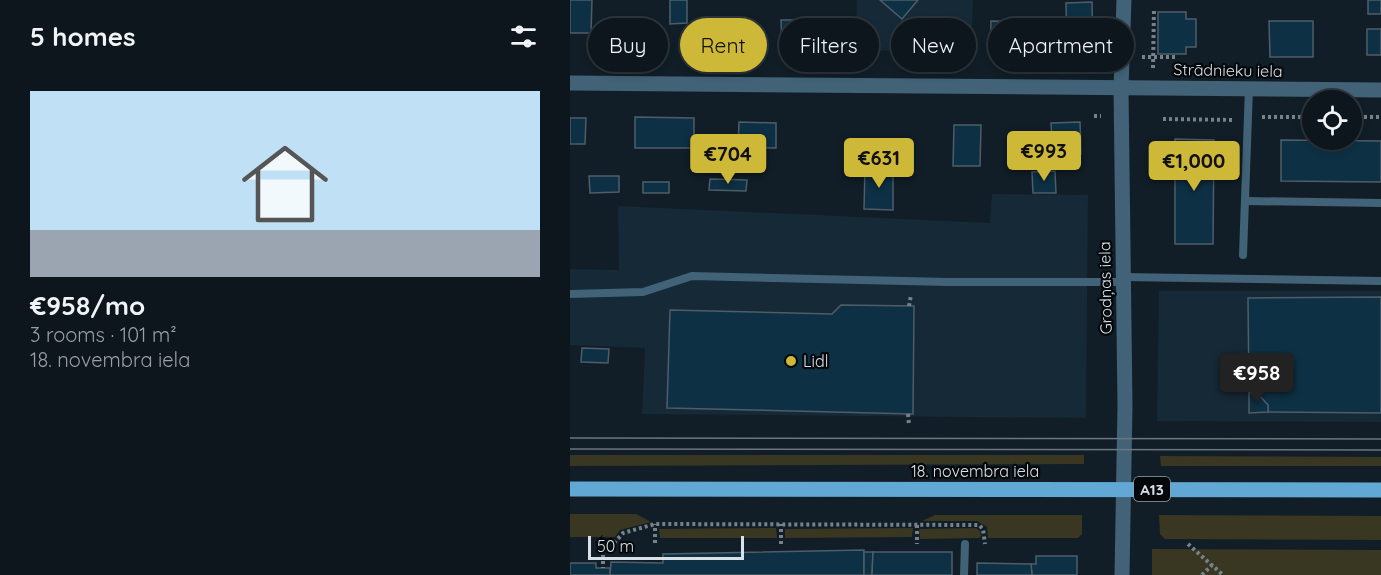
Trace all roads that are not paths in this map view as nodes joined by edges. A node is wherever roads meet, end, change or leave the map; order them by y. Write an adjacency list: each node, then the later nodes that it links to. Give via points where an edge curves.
1 (1124, 0): 3 (street, Grodņas iela)
2 (570, 83): 3 (street, Strādnieku iela)
3 (1121, 88): 4 (street, Strādnieku iela); 9 (street, Grodņas iela)
4 (1249, 88): 5 (street, Strādnieku iela); 6 (lane)
5 (1381, 90)
6 (1246, 201): 7 (lane); 8 (lane)
7 (1381, 203)
8 (1243, 255)
9 (1122, 280): 10 (lane); 11 (lane, via 970,282 692,276 642,292); 13 (street, Grodņas iela)
10 (1381, 281)
11 (570, 294)
12 (570, 489): 13 (main road, 18. novembra iela / A13)
13 (1124, 489): 14 (main road, 18. novembra iela / A13); 17 (street, Grodņas iela)
14 (1381, 490)
15 (964, 544): 16 (lane)
16 (964, 575)
17 (1122, 575)

